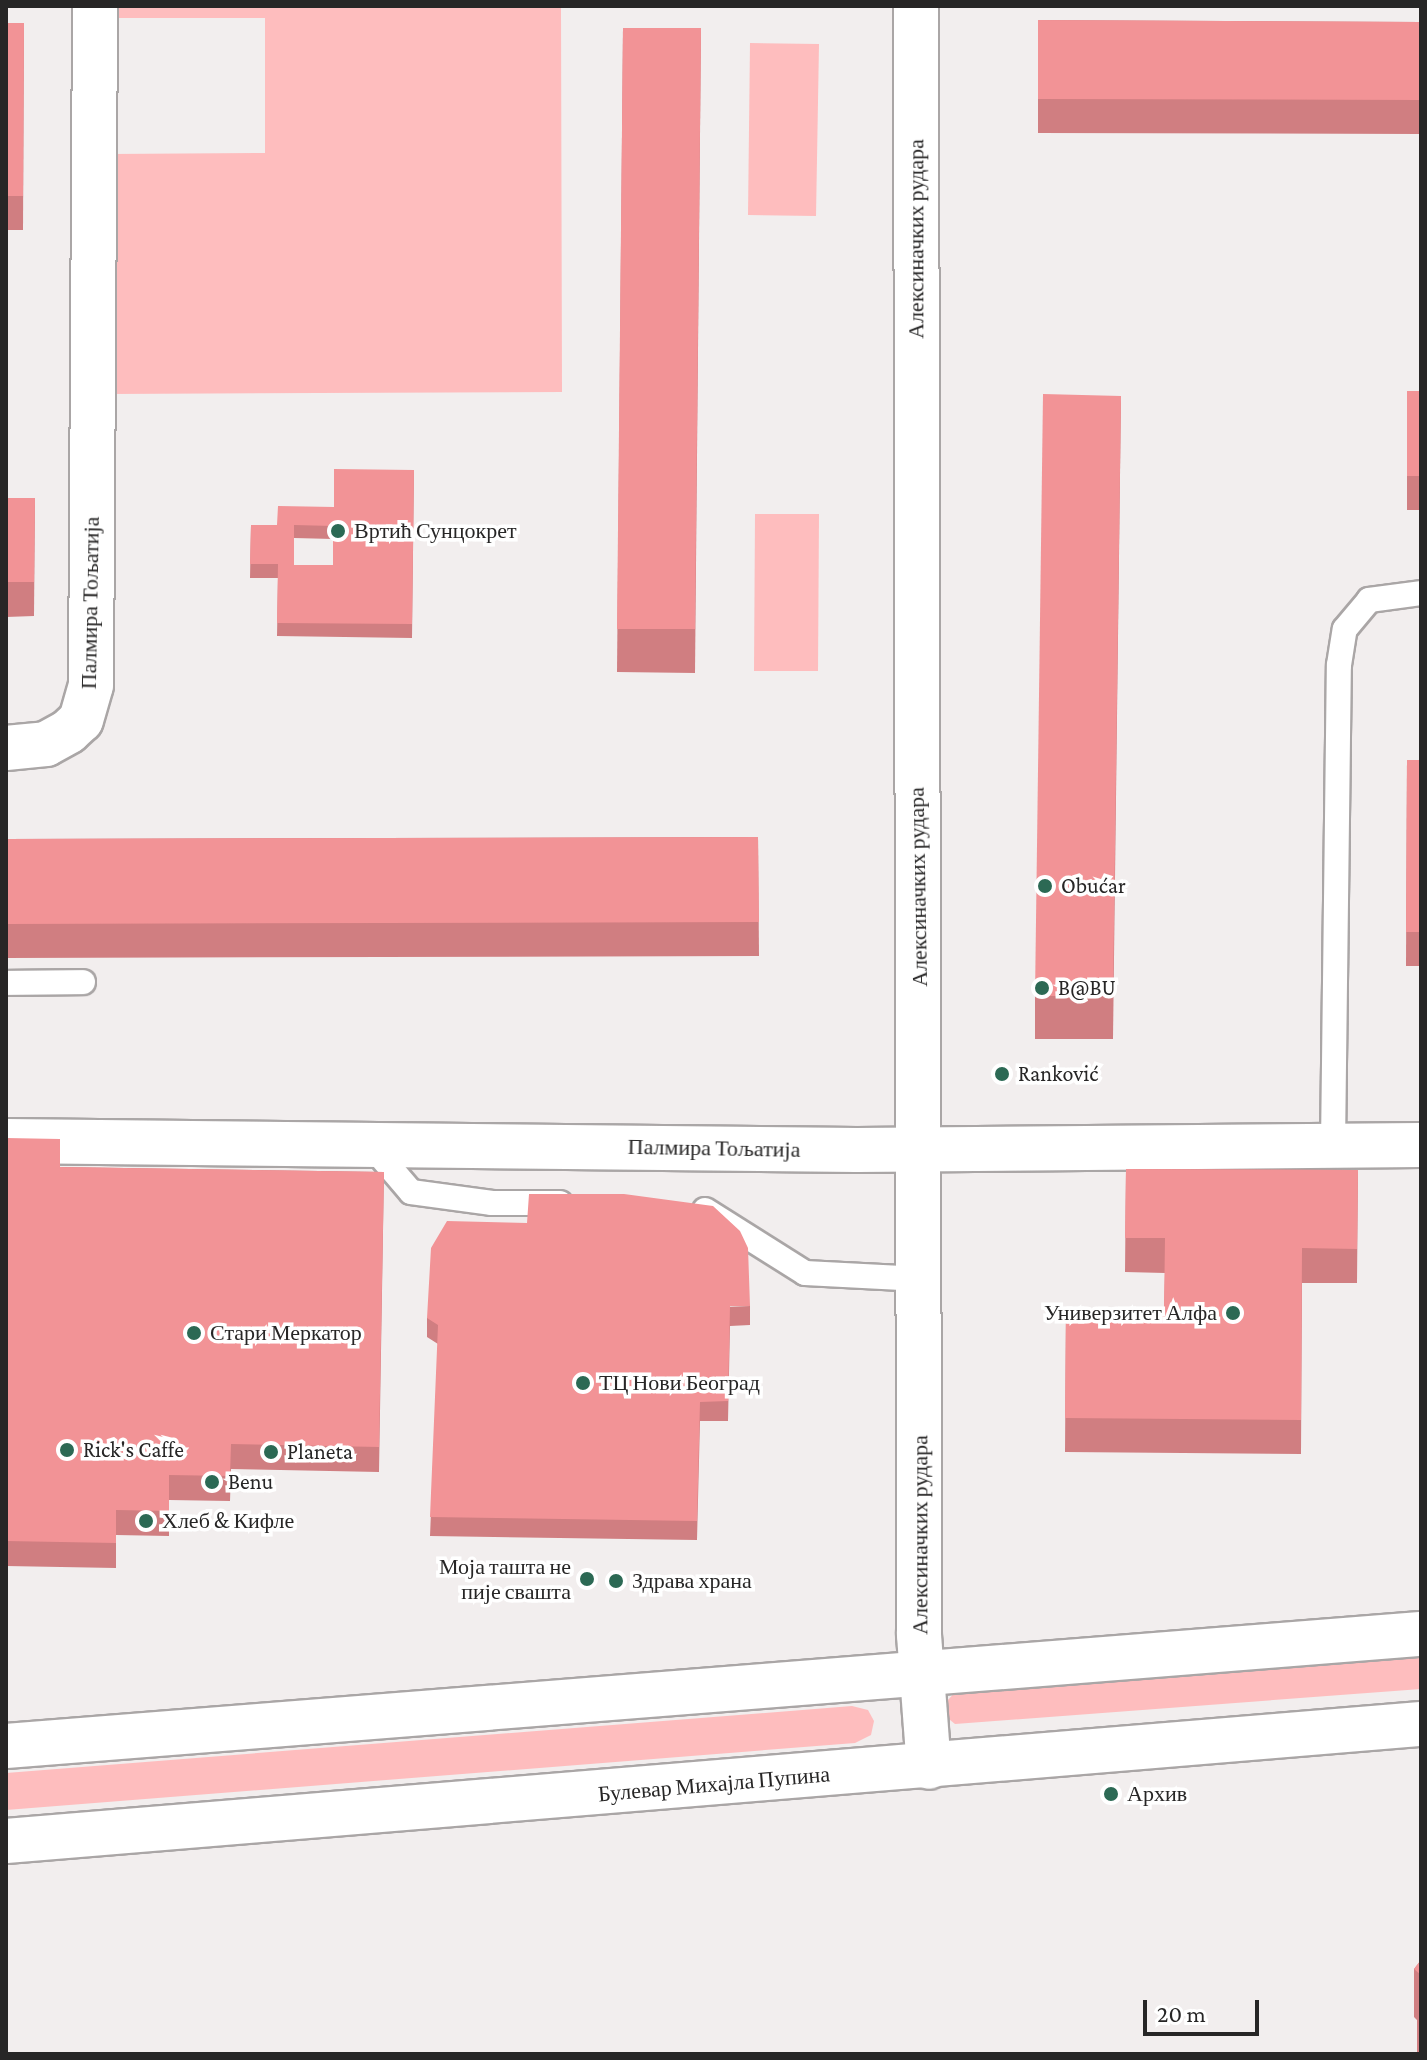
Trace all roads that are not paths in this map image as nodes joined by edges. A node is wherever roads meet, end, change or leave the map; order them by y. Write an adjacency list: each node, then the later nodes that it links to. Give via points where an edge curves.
1 (95, 6): 4 (street, Палмира Тољатија, via 93,498 86,707 69,731 46,744)
2 (916, 6): 11 (street, Алексиначких рудара)
3 (1409, 593): 10 (lane, via 1369,600 1356,612 1345,629 1339,665)
4 (6, 748)
5 (83, 982): 6 (lane)
6 (6, 983)
7 (6, 1141): 8 (street, Палмира Тољатија, via 231,1156)
8 (370, 1144): 11 (street, Палмира Тољатија); 12 (lane, via 411,1192 492,1203)
9 (1421, 1145): 10 (street, Палмира Тољатија)
10 (1333, 1146): 11 (street, Палмира Тољатија)
11 (921, 1149): 14 (street, Алексиначких рудара)
12 (582, 1203)
13 (684, 1206): 14 (lane, via 709,1211 805,1273)
14 (921, 1279): 16 (street, Алексиначких рудара)
15 (1421, 1634): 16 (street)
16 (921, 1677): 18 (street); 19 (street, Алексиначких рудара)
17 (1421, 1724): 19 (street, Булевар Михајла Пупина)
18 (6, 1746)
19 (929, 1767): 20 (street, Булевар Михајла Пупина)
20 (6, 1841)

